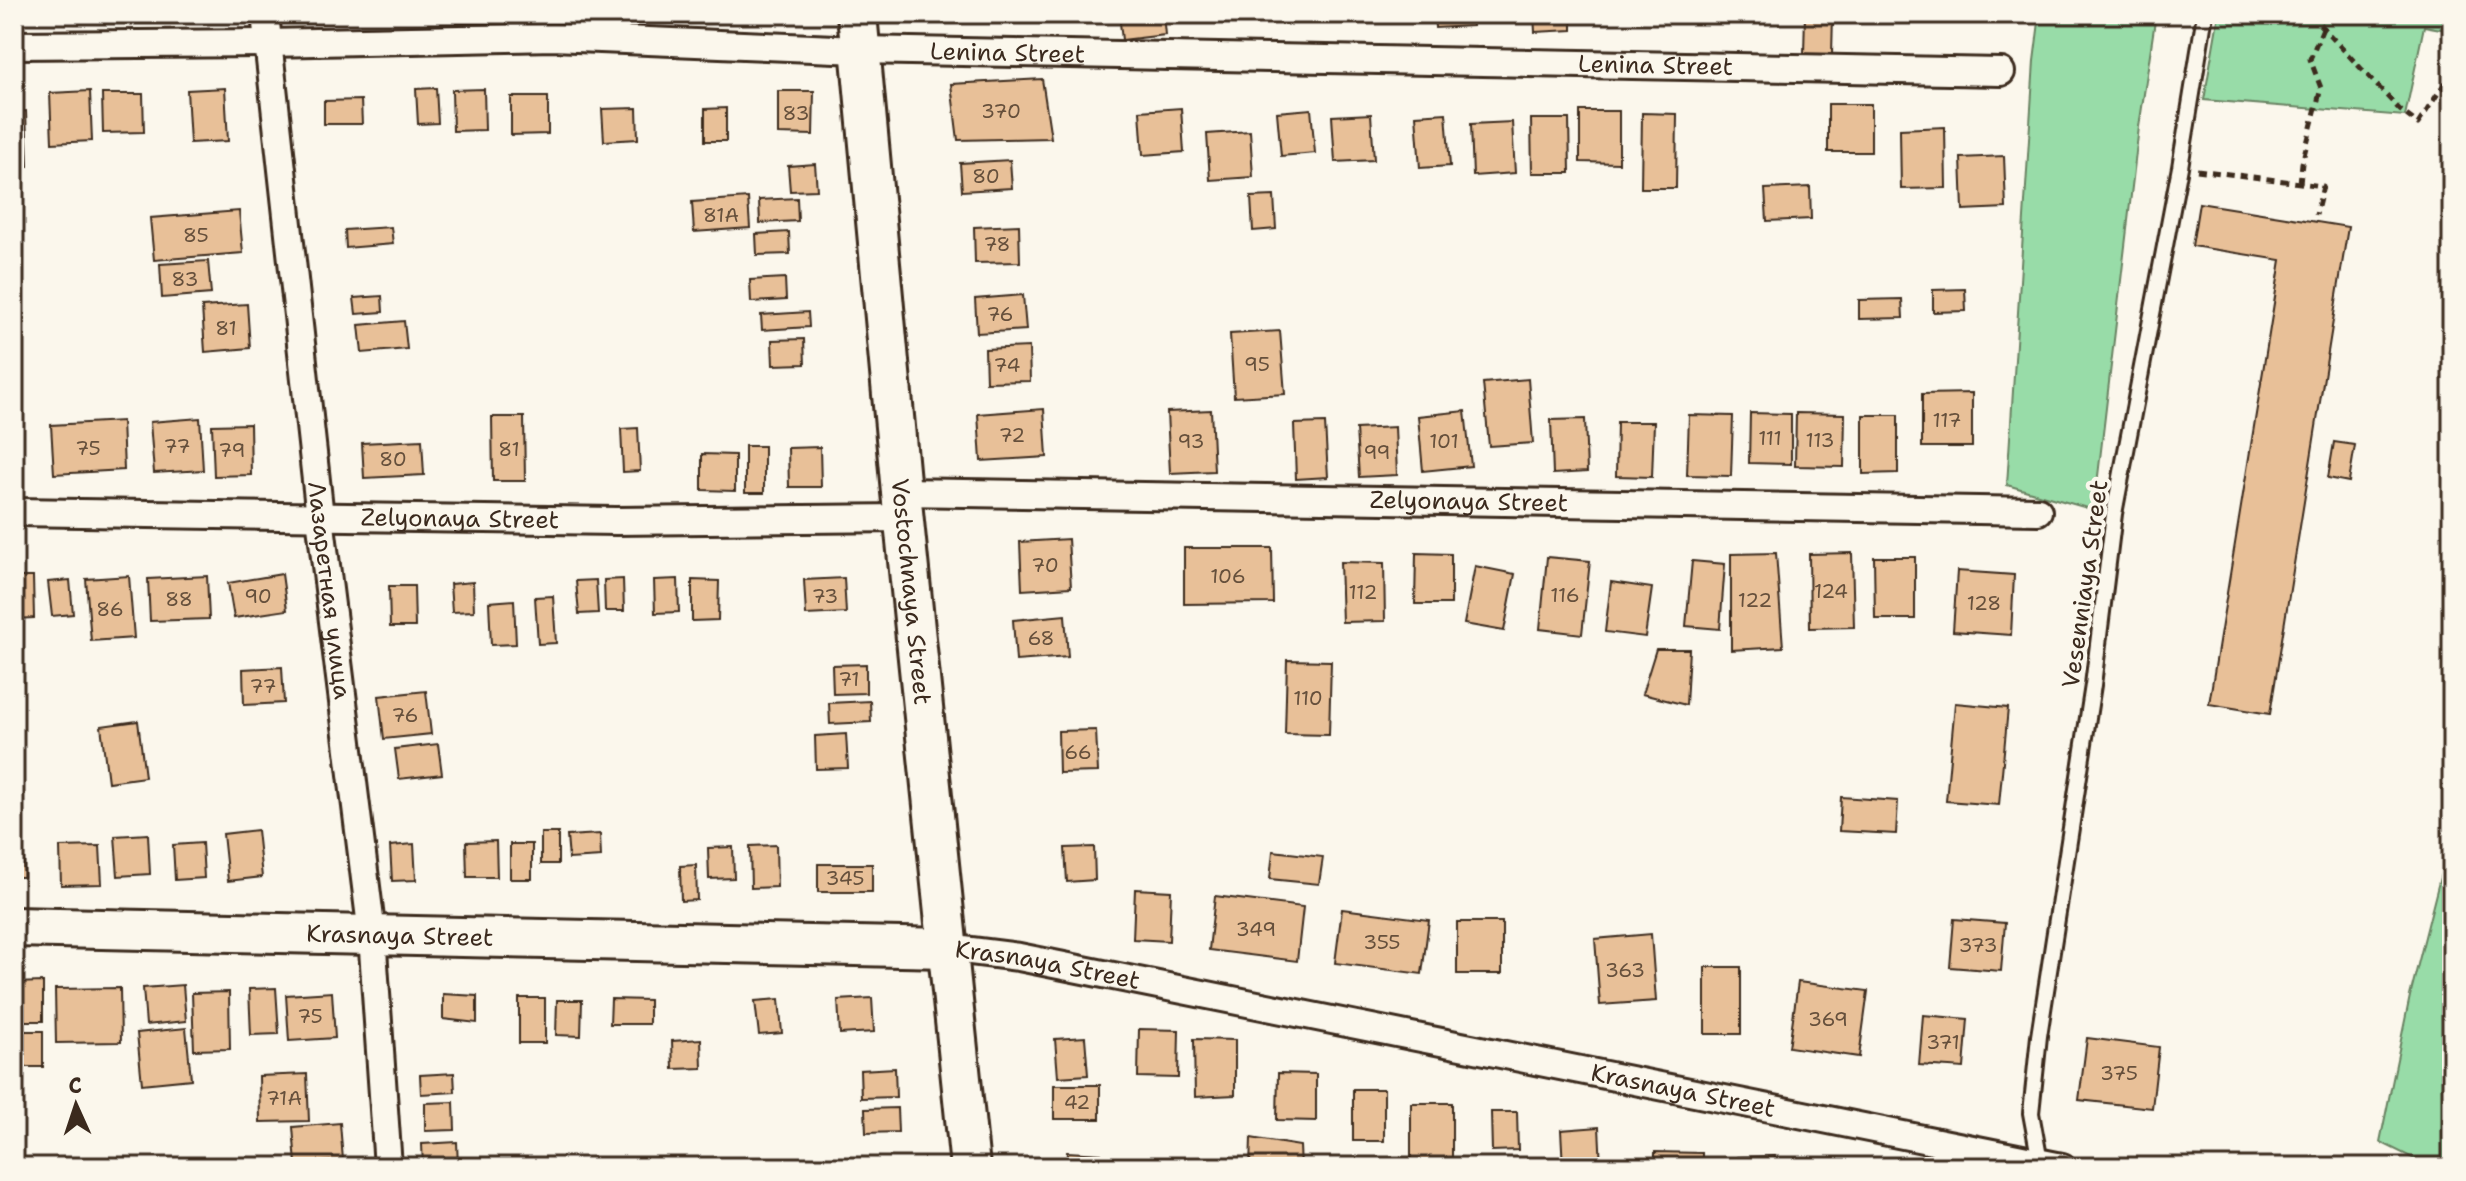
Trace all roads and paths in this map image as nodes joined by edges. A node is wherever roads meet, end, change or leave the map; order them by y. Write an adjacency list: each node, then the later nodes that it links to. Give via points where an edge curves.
1 (265, 14): 6 (street, Лазаретная улица)
2 (2205, 14): 10 (lane, Vesenniaya Street)
3 (2310, 14): 4 (path)
4 (2323, 28): 9 (path, via 2418,124); 11 (path, via 2310,59 2321,88)
5 (858, 32): 6 (street, Lenina Street); 8 (street, Lenina Street); 13 (street, Vostochnaya Street)
6 (268, 43): 7 (street, Lenina Street); 16 (street, Лазаретная улица)
7 (14, 45)
8 (2001, 72)
9 (2452, 72)
10 (2180, 167): 11 (path); 20 (lane, Vesenniaya Street, via 2114,514 2039,1036 2031,1113)
11 (2300, 183): 12 (path, via 2323,186)
12 (2316, 215)
13 (903, 505): 14 (street, Zelyonaya Street); 16 (street, Zelyonaya Street, via 616,521); 19 (street, Vostochnaya Street)
14 (2038, 511)
15 (14, 512): 16 (street, Zelyonaya Street)
16 (320, 517): 18 (street, Лазаретная улица)
17 (14, 927): 18 (street, Krasnaya Street)
18 (372, 935): 19 (street, Krasnaya Street); 21 (street, Лазаретная улица)
19 (947, 948): 20 (street, Krasnaya Street, via 1019,957); 22 (street, Vostochnaya Street)
20 (2047, 1165)
21 (388, 1167)
22 (970, 1167)

